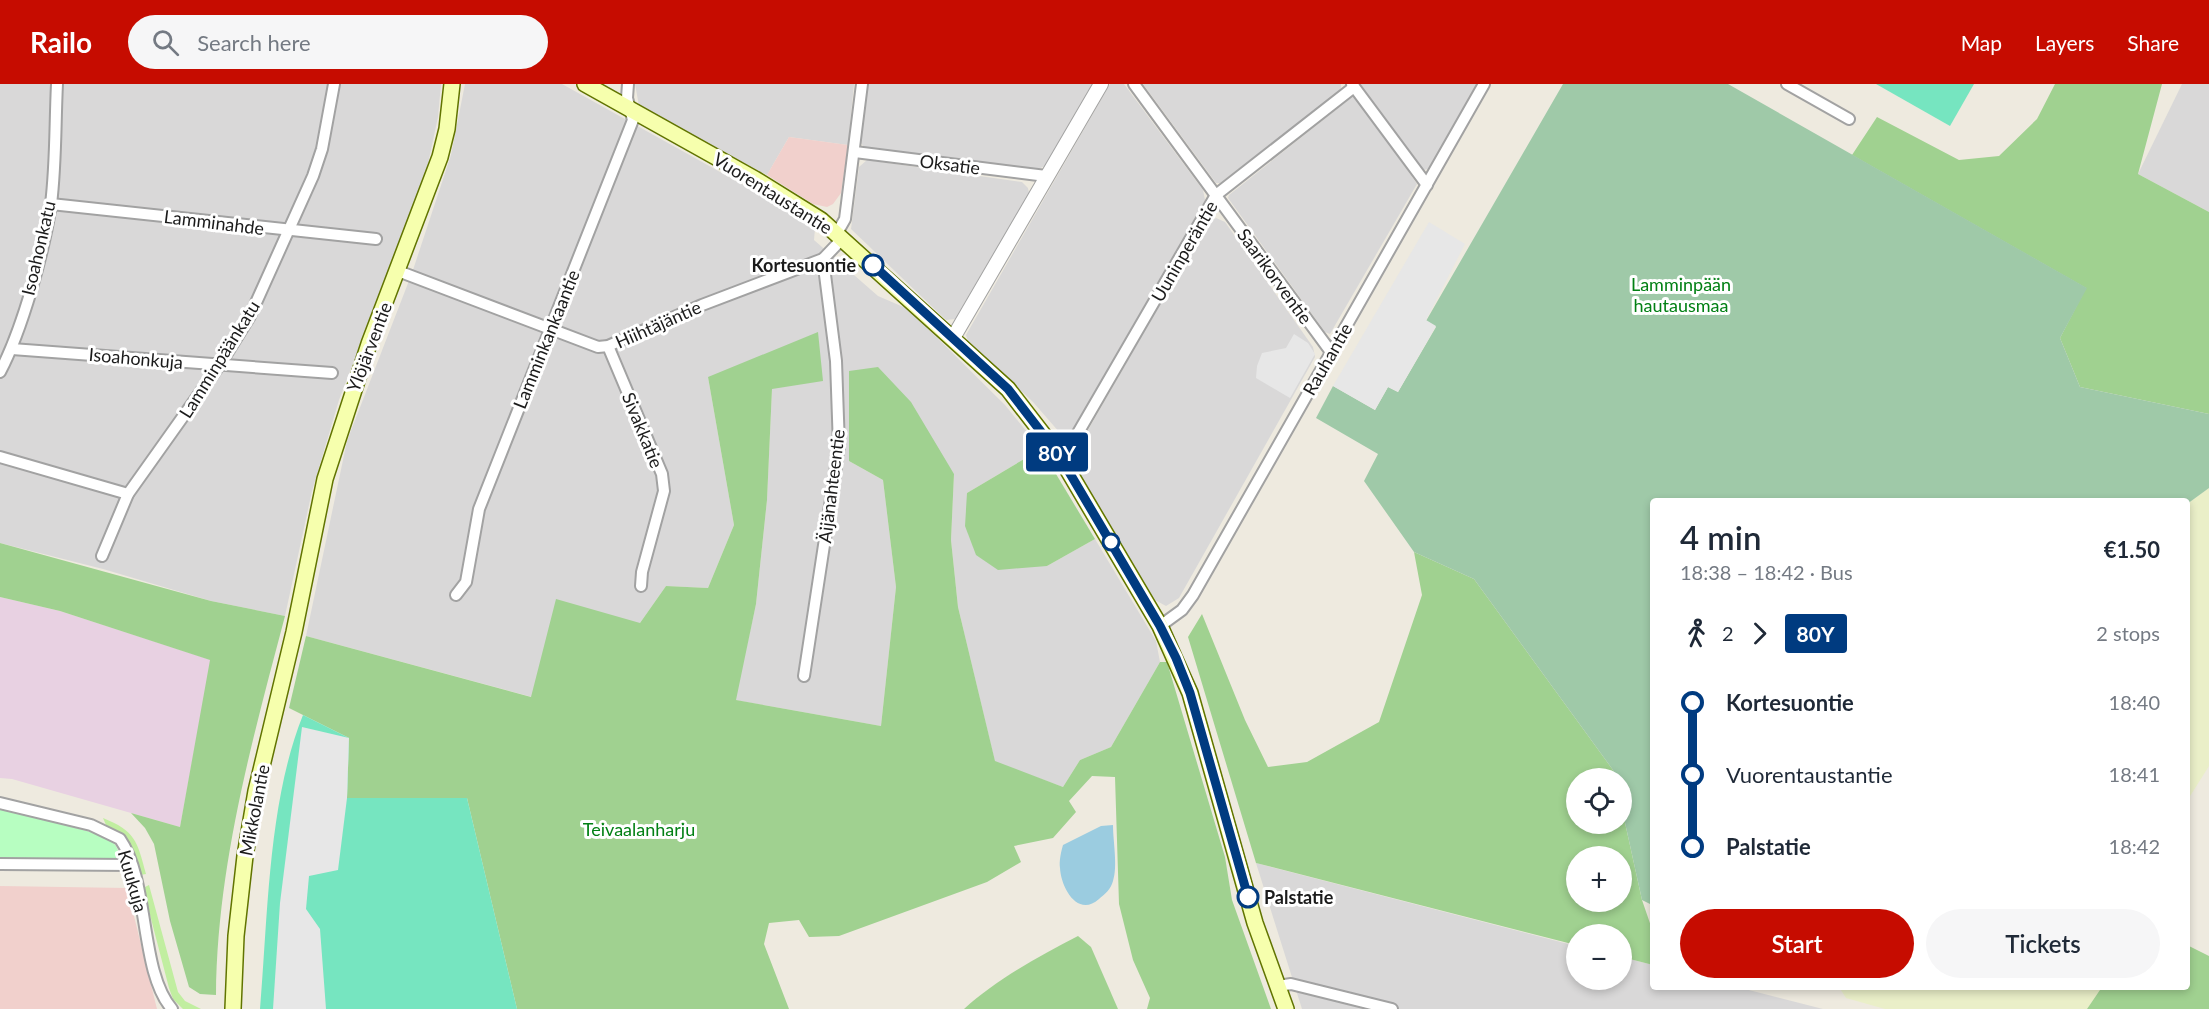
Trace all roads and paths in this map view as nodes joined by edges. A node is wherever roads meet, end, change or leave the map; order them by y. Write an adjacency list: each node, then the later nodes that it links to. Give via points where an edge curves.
1 (57, 84): 18 (street, Isoahonkatu)
2 (334, 84): 19 (street, Lamminpäänkatu, via 322,149)
3 (452, 84): 23 (main road, Ylöjärventie, via 444,143)
4 (585, 84): 12 (main road, Vuorentaustantie)
5 (628, 84): 12 (street, Lamminkankaantie, via 627,98)
6 (862, 84): 14 (street)
7 (1101, 84): 15 (street)
8 (1134, 84): 17 (street, Saarikorventie)
9 (1484, 84): 16 (street, Rauhantie)
10 (1787, 84): 13 (street)
11 (1353, 86): 16 (street); 17 (street, Uuninperäntie)
12 (632, 110): 20 (main road, Vuorentaustantie, via 799,205); 24 (street, Lamminkankaantie, via 633,120)
13 (1850, 119)
14 (855, 152): 15 (street, Oksatie); 20 (street)
15 (1046, 176): 25 (street)
16 (1427, 186): 28 (street, Rauhantie)
17 (1216, 195): 28 (street, Saarikorventie); 32 (street, Uuninperäntie, via 1071,445)
18 (51, 204): 19 (street, Lamminahde); 27 (street, Isoahonkatu)
19 (289, 231): 21 (street, Lamminahde); 29 (street, Lamminpäänkatu, via 250,316)
20 (840, 235): 22 (street, Hiihtäjäntie); 25 (main road, Vuorentaustantie)
21 (376, 239)
22 (822, 259): 26 (street, Hiihtäjäntie); 40 (street, Äijänahteentie, via 836,361 839,447)
23 (398, 271): 24 (street, Hiihtäjäntie); 38 (main road, Ylöjärventie, via 330,458)
24 (551, 329): 26 (street, Hiihtäjäntie, via 598,347); 37 (street, Lamminkankaantie, via 479,509 466,582)
25 (953, 338): 32 (main road, Vuorentaustantie, via 1008,389)
26 (608, 346): 36 (street, Sivakkatie, via 662,474 664,491)
27 (12, 349): 29 (street, Isoahonkuja); 30 (street, Isoahonkatu)
28 (1331, 352): 39 (street, Rauhantie, via 1193,595 1182,610)
29 (219, 366): 31 (street, Isoahonkuja); 34 (street, Lamminpäänkatu)
30 (0, 372)
31 (332, 373)
32 (1059, 455): 39 (main road, Vuorentaustantie)
33 (0, 457): 34 (street)
34 (128, 494): 35 (street, Lamminpäänkatu)
35 (102, 556)
36 (641, 586)
37 (456, 596)
38 (297, 614): 46 (main road, Mikkolantie, via 245,856)
39 (1160, 626): 44 (main road, Vuorentaustantie, via 1190,693 1234,854)
40 (804, 676)
41 (0, 802): 43 (street, Kuukuja, via 111,833 123,843)
42 (0, 864): 43 (street)
43 (131, 865): 45 (street, Kuukuja, via 158,983)
44 (1278, 986): 47 (main road, Vuorentaustantie); 48 (street, via 1291,984)
45 (172, 1009)
46 (233, 1009)
47 (1286, 1009)
48 (1392, 1009)

